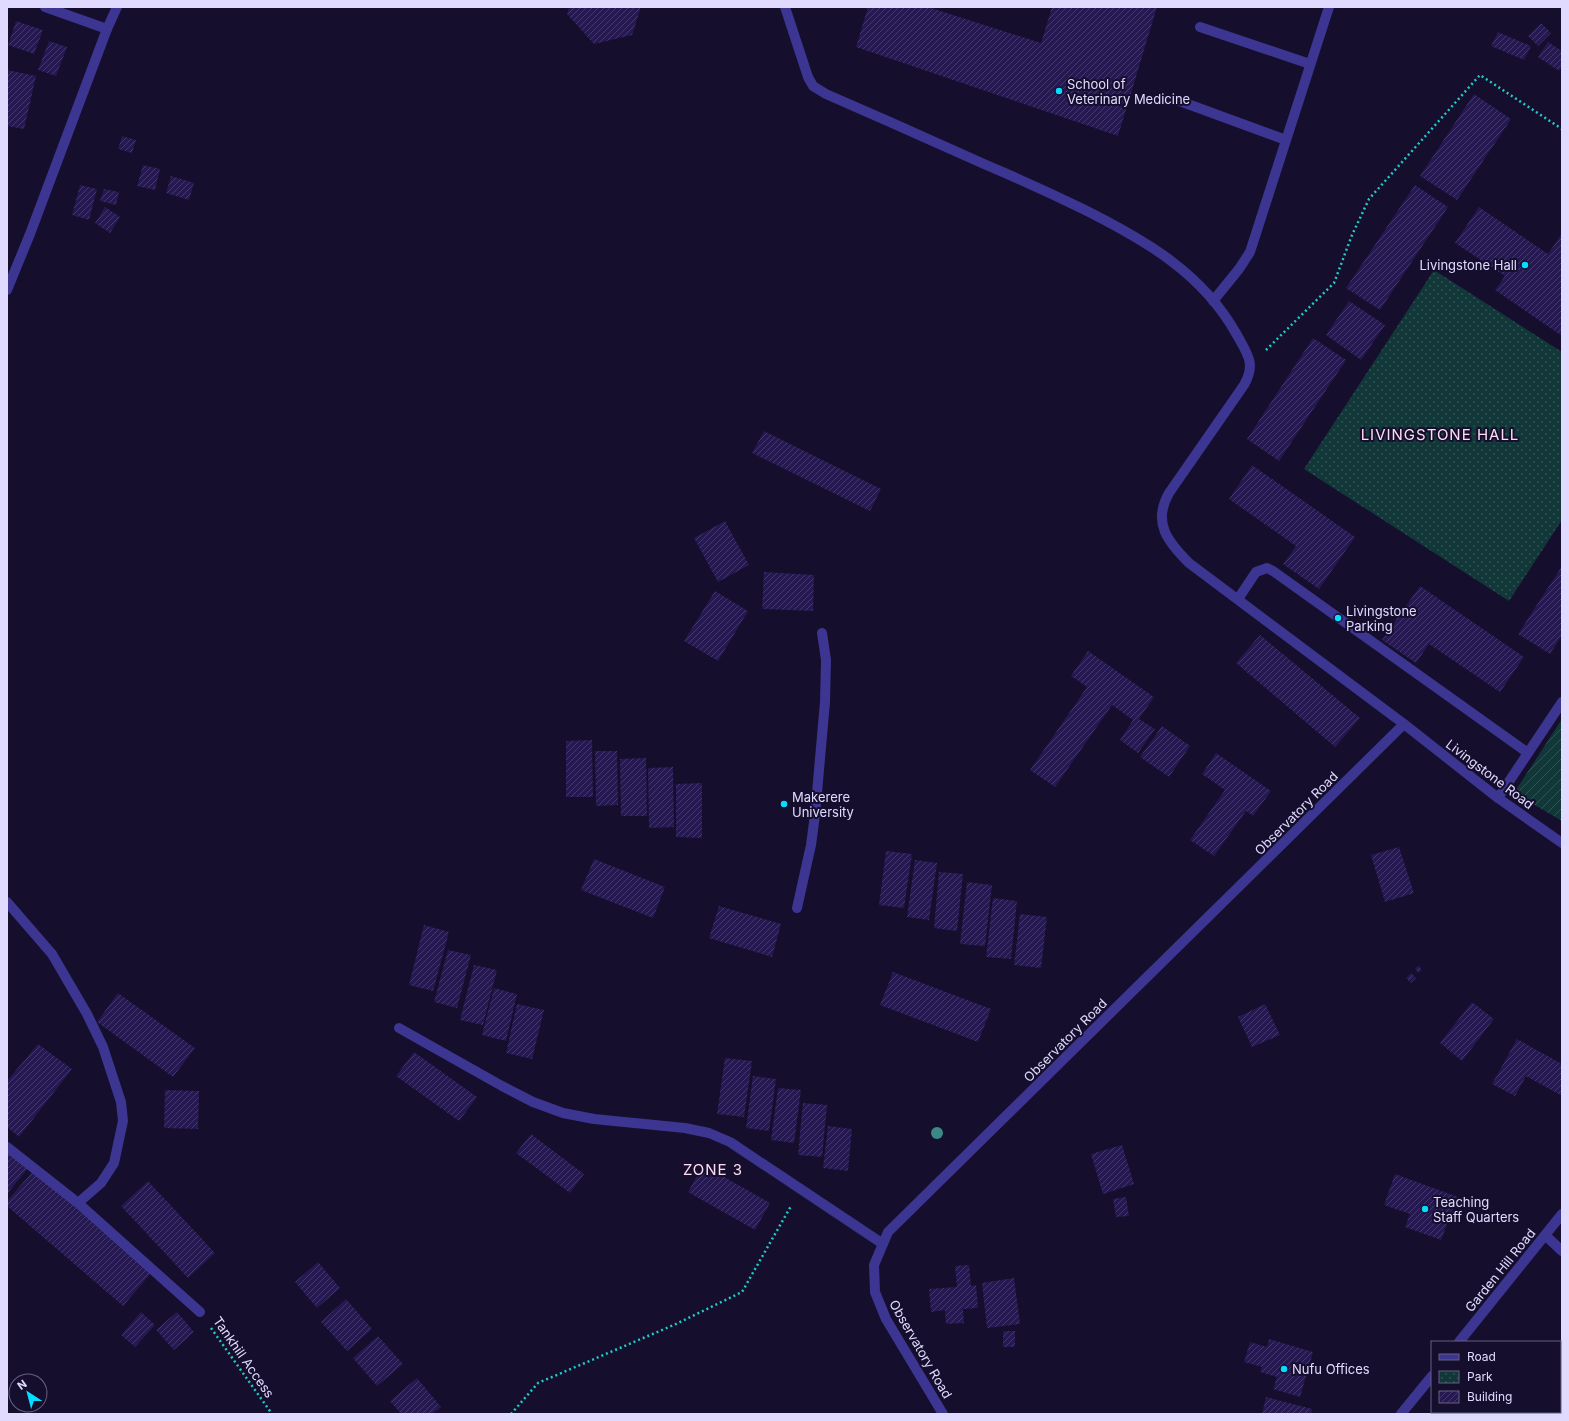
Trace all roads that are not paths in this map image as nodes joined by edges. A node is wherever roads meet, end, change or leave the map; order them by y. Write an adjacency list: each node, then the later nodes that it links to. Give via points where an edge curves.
1 (45, 7): 6 (street)
2 (117, 7): 6 (street)
3 (786, 7): 11 (street, via 803,66 813,86 1033,185 1121,228 1175,263)
4 (1329, 7): 7 (street)
5 (1200, 27): 7 (street)
6 (107, 29): 10 (street)
7 (1310, 64): 9 (street)
8 (1174, 99): 9 (street)
9 (1286, 140): 11 (street, via 1250,252)
10 (7, 290)
11 (1213, 301): 12 (street, Livingstone Road, via 1245,349 1250,372 1244,385 1168,493 1163,502 1162,522 1165,534 1178,552)
12 (1238, 599): 15 (street, Livingstone Road); 16 (street, via 1256,572 1267,568 1273,571)
13 (822, 633): 20 (street, via 826,660 825,702 816,808 812,845)
14 (1562, 702): 16 (street)
15 (1404, 724): 17 (street, Livingstone Road); 26 (street, Observatory Road, via 888,1232)
16 (1528, 753): 17 (street)
17 (1498, 798): 18 (street, Livingstone Road)
18 (1562, 842)
19 (7, 902): 23 (street, via 52,954 87,1014 103,1047 121,1102 123,1121 114,1162 101,1182)
20 (797, 908)
21 (399, 1028): 26 (street, via 533,1102 564,1113 594,1119 685,1128 709,1133 730,1142)
22 (7, 1147): 23 (street)
23 (78, 1203): 28 (street)
24 (1562, 1214): 25 (street, Garden Hill Road)
25 (1545, 1235): 27 (street); 29 (street, Garden Hill Road)
26 (883, 1244): 32 (street, Observatory Road, via 874,1265 875,1292 886,1319)
27 (1562, 1251)
28 (200, 1312)
29 (1460, 1341)
30 (1431, 1377): 31 (street)
31 (1407, 1412)
32 (944, 1414)

